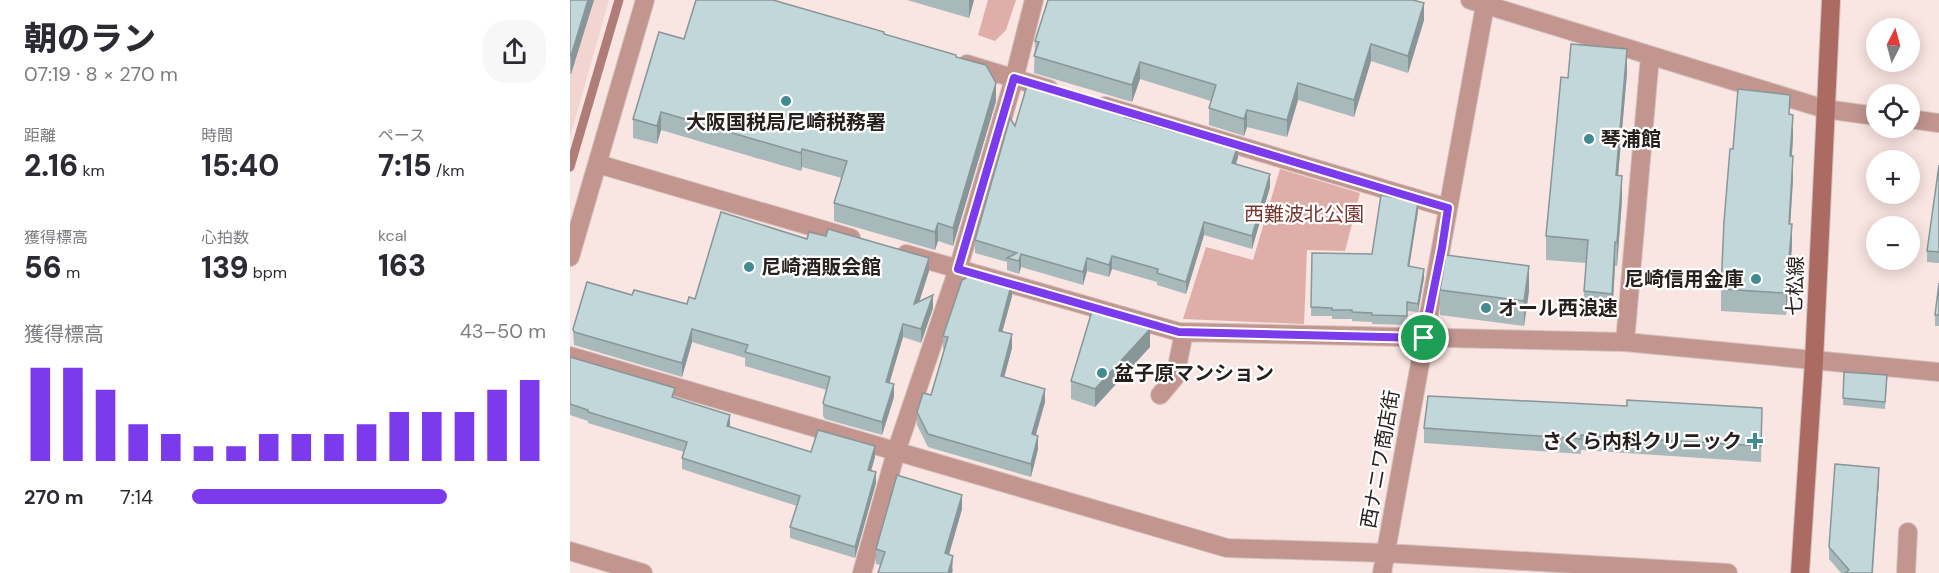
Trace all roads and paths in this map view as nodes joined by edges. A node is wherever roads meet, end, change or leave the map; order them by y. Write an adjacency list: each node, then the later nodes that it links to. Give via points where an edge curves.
1 (645, 0): 14 (street)
2 (1034, 0): 7 (street)
3 (1831, 0): 10 (street, 七松線)
4 (1480, 2): 5 (street); 15 (street, 西ナニワ商店街)
5 (1650, 56): 10 (street); 22 (street)
6 (946, 57): 7 (street)
7 (1014, 78): 8 (street); 19 (street)
8 (1071, 96)
9 (1094, 102): 15 (street)
10 (1825, 109): 11 (street); 24 (street, 七松線)
11 (1866, 115)
12 (1920, 120): 13 (street)
13 (1939, 123)
14 (598, 164): 16 (street); 18 (street)
15 (1448, 208): 21 (street, 西ナニワ商店街)
16 (868, 243)
17 (891, 249): 19 (street)
18 (570, 257)
19 (958, 269): 20 (street); 27 (street)
20 (1184, 332): 21 (street); 26 (street, via 1175,377)
21 (1424, 338): 22 (street); 30 (street, 西ナニワ商店街)
22 (1625, 342): 24 (street)
23 (570, 356): 27 (street, 西ナニワ商店街)
24 (1814, 361): 25 (street); 35 (street, 七松線)
25 (1939, 372)
26 (1160, 395)
27 (896, 452): 30 (street, 西ナニワ商店街, via 1227,548); 32 (street)
28 (1908, 531): 36 (street)
29 (570, 551): 31 (street)
30 (1386, 553): 33 (street, 西ナニワ商店街); 34 (street, 西ナニワ商店街)
31 (643, 573)
32 (862, 573)
33 (1382, 573)
34 (1728, 573)
35 (1800, 573)
36 (1906, 573)

